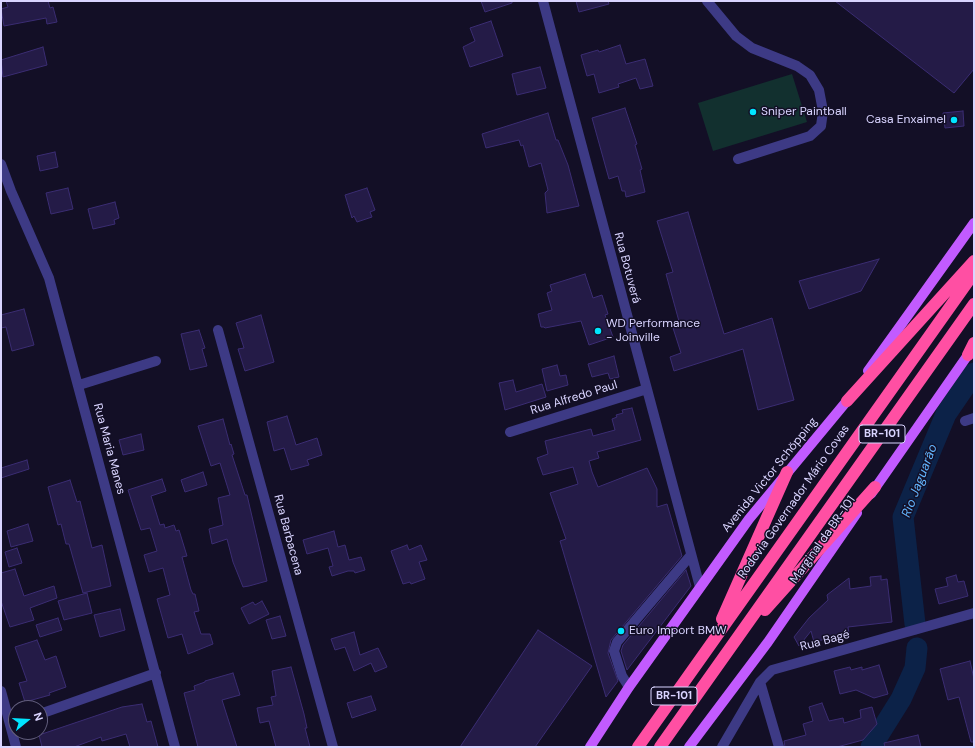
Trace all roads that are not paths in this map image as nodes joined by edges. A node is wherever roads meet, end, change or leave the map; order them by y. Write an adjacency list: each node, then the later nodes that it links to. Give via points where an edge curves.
1 (543, 1): 13 (street, Rua Botuverá)
2 (707, 1): 3 (street, via 717,15 752,48 797,66 810,75 819,90 824,111 821,126 810,136)
3 (738, 159)
4 (1, 164): 12 (street, Rua Maria Manes, via 49,278)
5 (974, 223): 14 (main road, Avenida Victor Schöpping)
6 (974, 261): 14 (highway)
7 (974, 273): 21 (highway, Rodovia Governador Mário Covas / BR-101)
8 (974, 304): 22 (highway, BR-101)
9 (218, 330): 30 (street, Rua Barbacena)
10 (972, 348): 17 (main road, Marginal da BR-101)
11 (156, 362): 12 (street)
12 (79, 385): 23 (street, Rua Maria Manes)
13 (647, 389): 15 (street, Rua Alfredo Paul); 18 (street, Rua Botuverá)
14 (847, 401): 16 (main road, Avenida Victor Schöpping)
15 (510, 432)
16 (787, 472): 19 (main road, Avenida Victor Schöpping); 21 (highway)
17 (875, 487): 22 (highway); 34 (main road, Marginal da BR-101, via 768,642)
18 (692, 555): 19 (street, Rua Botuverá); 25 (street, via 617,642 614,651)
19 (700, 587): 25 (main road, Avenida Victor Schöpping)
20 (974, 613): 24 (street, Rua Bagé, via 780,666 769,672)
21 (710, 645): 32 (highway, Rodovia Governador Mário Covas / BR-101)
22 (729, 650): 33 (highway, BR-101)
23 (156, 673): 28 (street); 29 (street, Rua Maria Manes)
24 (760, 682): 35 (street, Rua Bagé); 36 (street)
25 (628, 687): 31 (main road, Avenida Victor Schöpping)
26 (1, 691): 27 (street)
27 (8, 710)
28 (48, 711)
29 (175, 747)
30 (333, 747)
31 (590, 747)
32 (638, 747)
33 (660, 747)
34 (689, 747)
35 (722, 747)
36 (779, 747)

